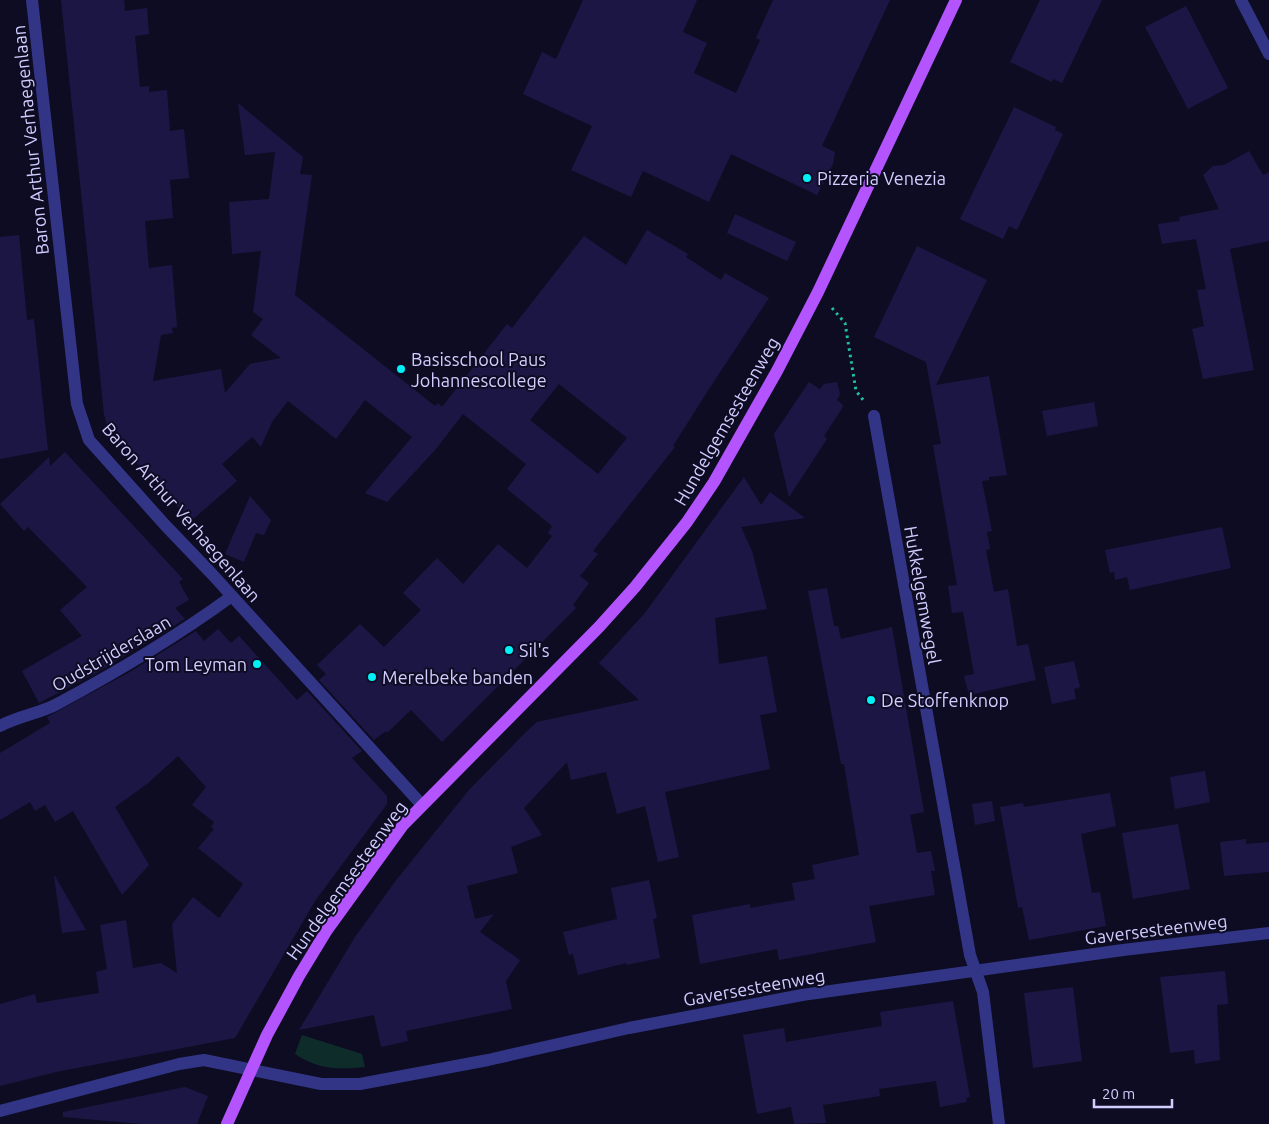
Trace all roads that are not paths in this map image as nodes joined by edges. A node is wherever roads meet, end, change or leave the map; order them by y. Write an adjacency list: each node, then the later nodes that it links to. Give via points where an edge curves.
1 (32, 0): 6 (street, Baron Arthur Verhaegenlaan, via 78,404 90,440)
2 (956, 0): 8 (main road, Hundelgemsesteenweg, via 818,292 714,482 687,522 599,627)
3 (1241, 0): 4 (street)
4 (1269, 54)
5 (874, 416): 10 (street, Hukkelgemwegel, via 970,955)
6 (232, 596): 7 (street, Oudstrijderslaan, via 187,628 55,706 19,716); 8 (street, Baron Arthur Verhaegenlaan)
7 (0, 726)
8 (422, 805): 11 (main road, Hundelgemsesteenweg, via 403,825 327,930 284,1003)
9 (1269, 933): 10 (street, Gaversesteenweg)
10 (976, 970): 11 (street, Gaversesteenweg, via 802,996 629,1028 488,1060 360,1084 321,1084); 14 (street, Hukkelgemwegel, via 983,992)
11 (250, 1071): 12 (street, Gaversesteenweg, via 204,1060 179,1064); 13 (main road, Hundelgemsesteenweg)
12 (0, 1111)
13 (227, 1124)
14 (999, 1124)

